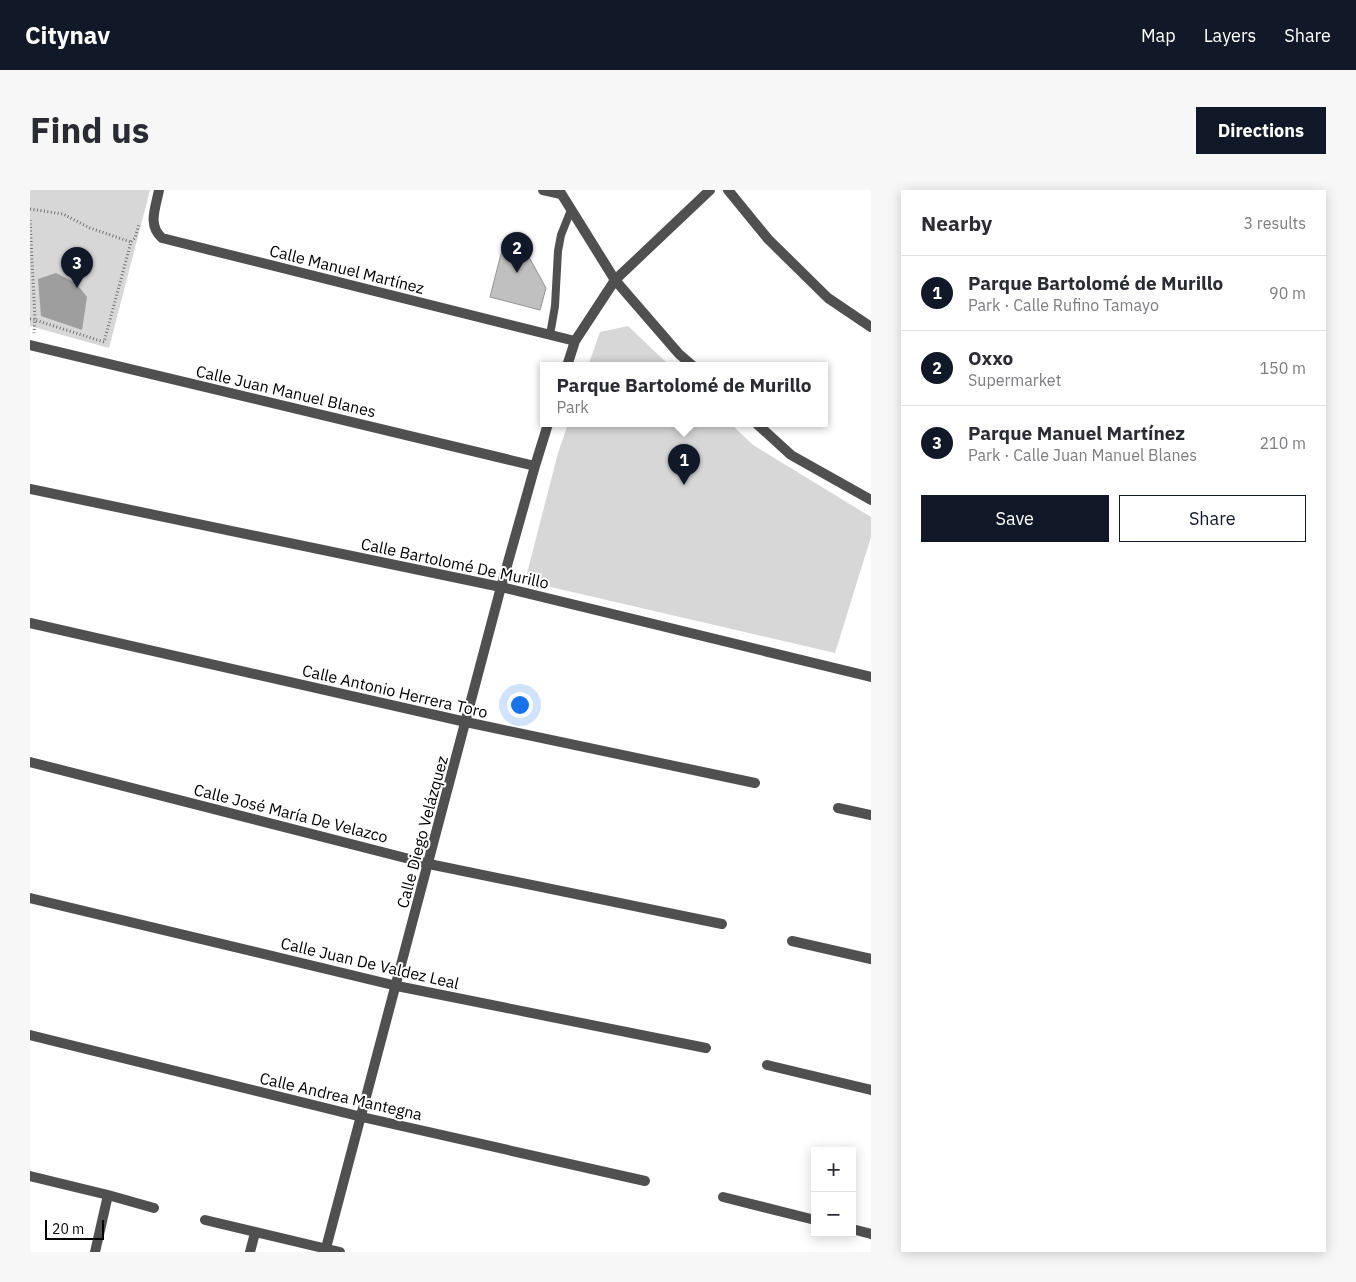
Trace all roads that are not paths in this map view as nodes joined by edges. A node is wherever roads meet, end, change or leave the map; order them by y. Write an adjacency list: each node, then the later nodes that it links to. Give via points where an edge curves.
1 (159, 190): 9 (street, Calle Manuel Martínez, via 153,220 154,228 162,238)
2 (543, 190): 5 (street)
3 (710, 190): 7 (street)
4 (728, 190): 8 (street, via 768,239 828,298)
5 (560, 192): 6 (street)
6 (571, 210): 7 (street); 9 (lane, via 558,251)
7 (615, 280): 10 (street); 13 (street)
8 (871, 327)
9 (550, 335): 10 (street, Calle Manuel Martínez)
10 (575, 342): 12 (street)
11 (30, 345): 16 (street, Calle Juan Manuel Blanes)
12 (568, 362)
13 (688, 362)
14 (547, 427): 16 (street, Calle Diego Velázquez)
15 (760, 427): 18 (street, via 792,455)
16 (535, 466): 19 (street, Calle Diego Velázquez)
17 (30, 489): 19 (street, Calle Bartolomé De Murillo)
18 (871, 500)
19 (501, 587): 21 (street, Calle Bartolomé De Murillo); 22 (street, Calle Diego Velázquez)
20 (30, 622): 22 (street, Calle Antonio Herrera Toro)
21 (871, 677)
22 (466, 722): 24 (street, Calle Antonio Herrera Toro); 27 (street, Calle Diego Velázquez)
23 (30, 762): 27 (street, Calle José María De Velazco)
24 (755, 783)
25 (838, 808): 26 (street)
26 (871, 815)
27 (429, 864): 29 (street, Calle José María De Velazco); 32 (street, Calle Diego Velázquez)
28 (30, 898): 32 (street, Calle Juan De Valdez Leal)
29 (722, 924)
30 (792, 941): 31 (street)
31 (871, 959)
32 (397, 986): 34 (street, Calle Juan De Valdez Leal); 37 (street, Calle Diego Velázquez)
33 (30, 1035): 37 (street, Calle Andrea Mantegna)
34 (706, 1048)
35 (767, 1065): 36 (street)
36 (871, 1090)
37 (362, 1117): 39 (street, Calle Andrea Mantegna); 48 (street, Calle Diego Velázquez)
38 (30, 1176): 40 (street)
39 (645, 1181)
40 (108, 1195): 42 (street); 49 (street)
41 (723, 1197): 43 (street)
42 (154, 1208)
43 (811, 1219)
44 (205, 1220): 46 (street)
45 (856, 1230): 47 (street)
46 (255, 1233): 48 (street); 50 (street)
47 (871, 1234)
48 (326, 1248): 51 (street)
49 (96, 1252)
50 (250, 1252)
51 (340, 1252)

